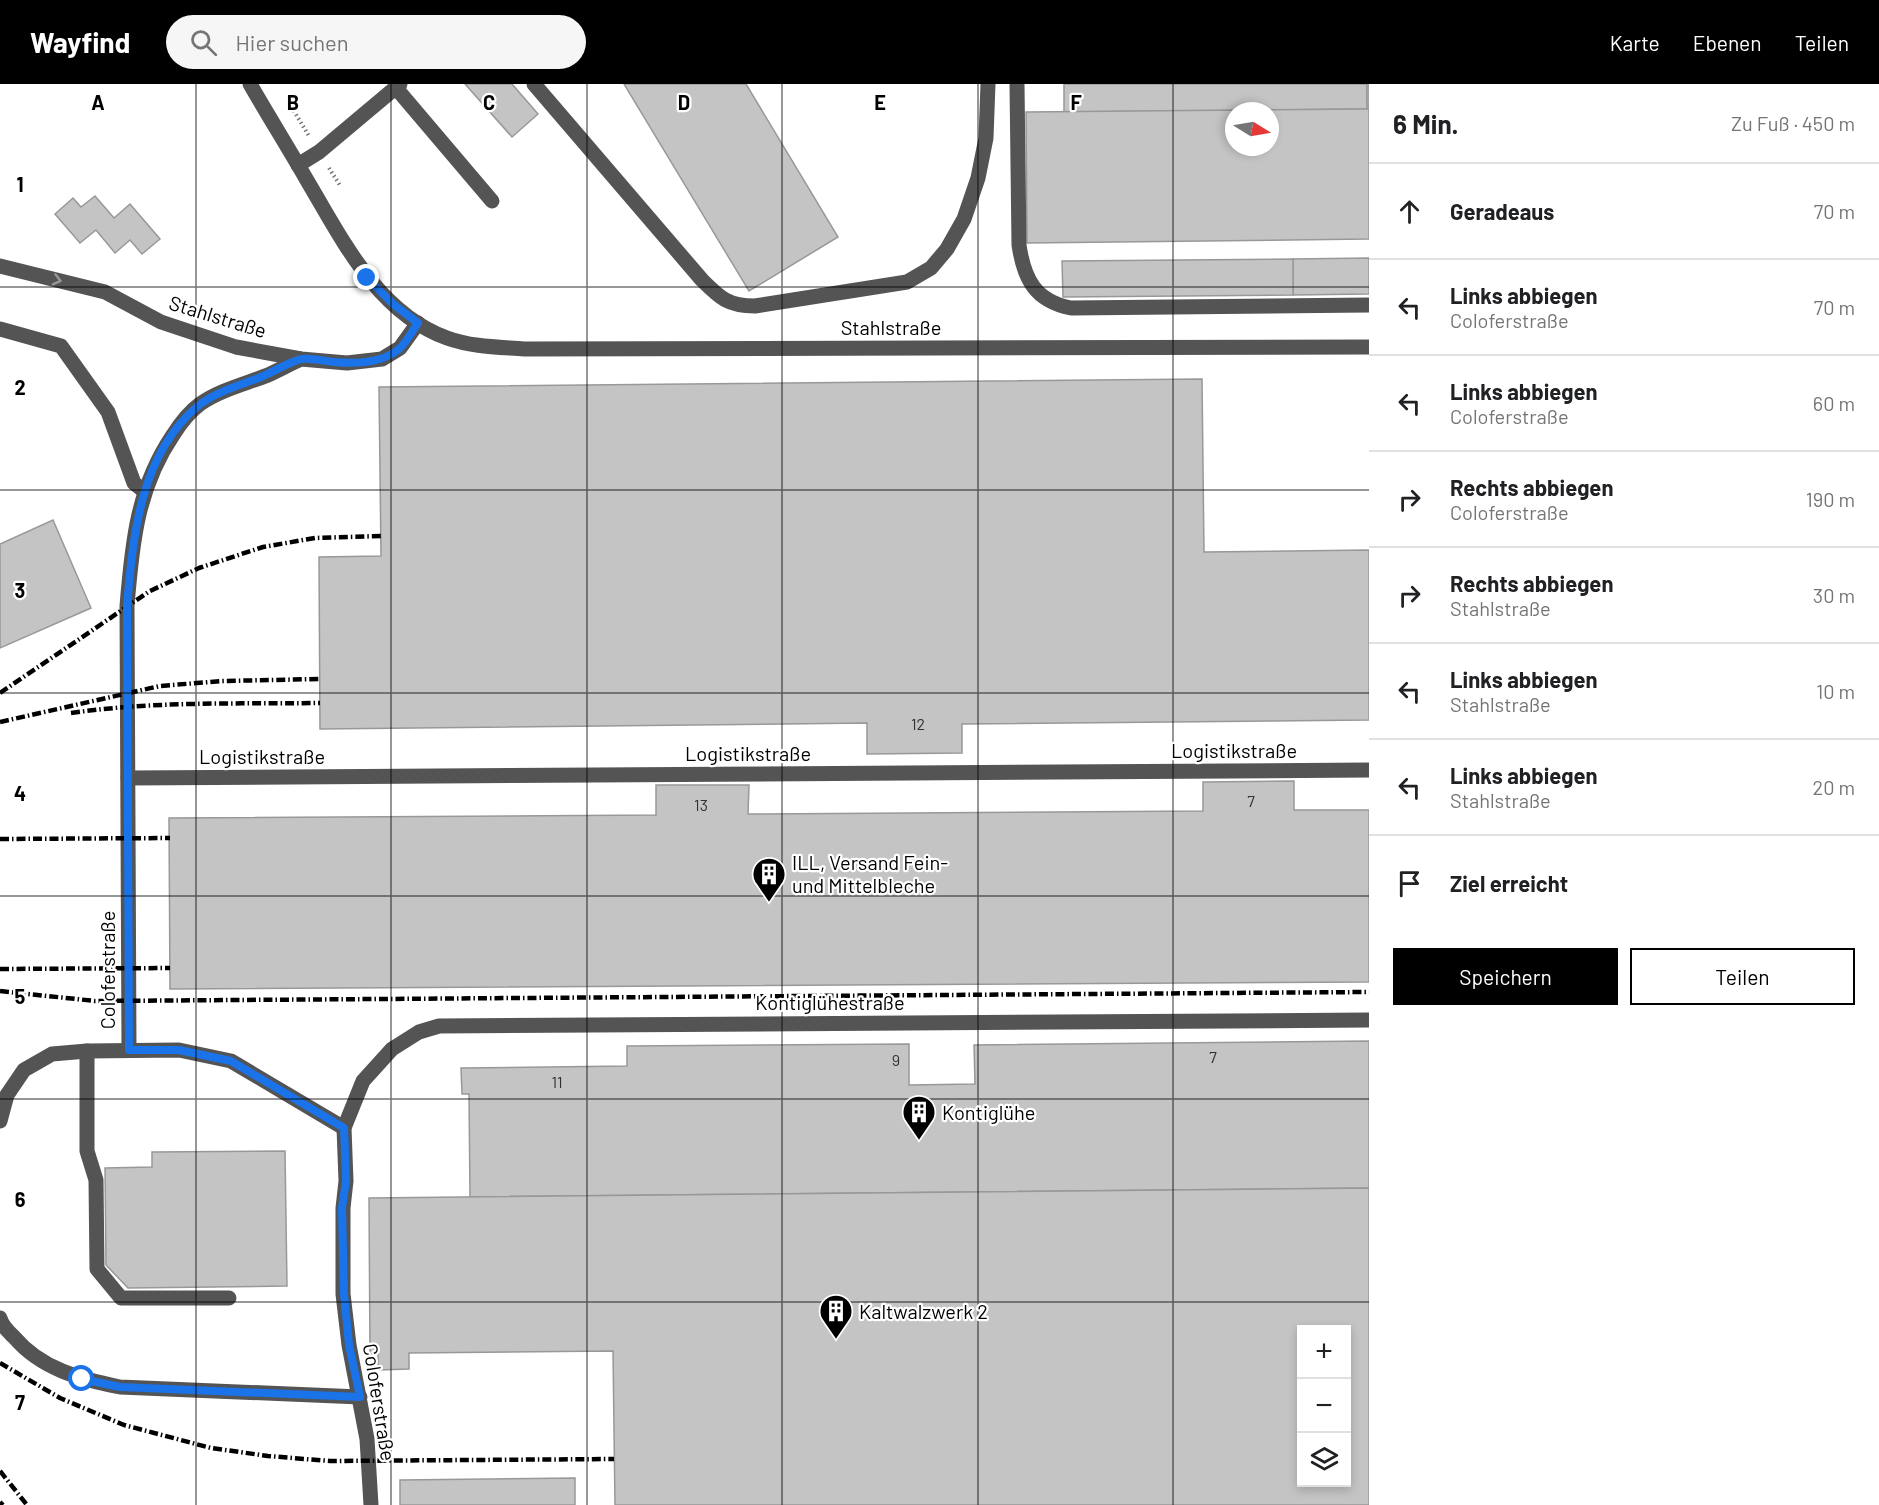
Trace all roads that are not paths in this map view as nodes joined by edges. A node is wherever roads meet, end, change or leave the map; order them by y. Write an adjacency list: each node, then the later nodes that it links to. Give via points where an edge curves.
1 (250, 84): 6 (street, Stahlstraße)
2 (534, 84): 3 (street, via 702,280 722,299 746,306 907,282 931,268 947,249 963,219 978,177 986,138)
3 (988, 84)
4 (1017, 84): 9 (street, via 1022,268 1030,284 1046,298 1071,308)
5 (398, 86): 6 (street); 7 (street)
6 (298, 165): 10 (street, Stahlstraße, via 367,278)
7 (492, 201)
8 (0, 266): 13 (street, Stahlstraße, one-way to 13, via 105,292 161,322 236,347)
9 (1369, 305)
10 (418, 323): 12 (street, Stahlstraße, via 446,338 474,346 524,349); 13 (street, Stahlstraße, via 400,348 382,359 347,363)
11 (0, 329): 14 (street, via 61,346 108,412 134,483)
12 (1369, 347)
13 (301, 359): 14 (street, Coloferstraße, via 199,405 158,457)
14 (145, 492): 16 (street, Coloferstraße, via 132,545 127,606)
15 (1369, 770): 16 (street, Logistikstraße)
16 (128, 778): 18 (street, Coloferstraße)
17 (1369, 1020): 21 (street, Kontiglühestraße, via 439,1026 418,1032 392,1049 363,1081)
18 (129, 1050): 19 (street); 21 (street, Coloferstraße, via 179,1050 231,1061)
19 (87, 1051): 20 (street, via 52,1054 24,1070 7,1095); 22 (street, via 87,1151 96,1180 97,1269 122,1298)
20 (0, 1121)
21 (344, 1128): 24 (street, Coloferstraße, via 344,1294)
22 (229, 1298)
23 (0, 1318): 24 (street, via 23,1348 47,1365 82,1379 120,1387)
24 (360, 1397): 25 (street, Coloferstraße)
25 (371, 1505)

